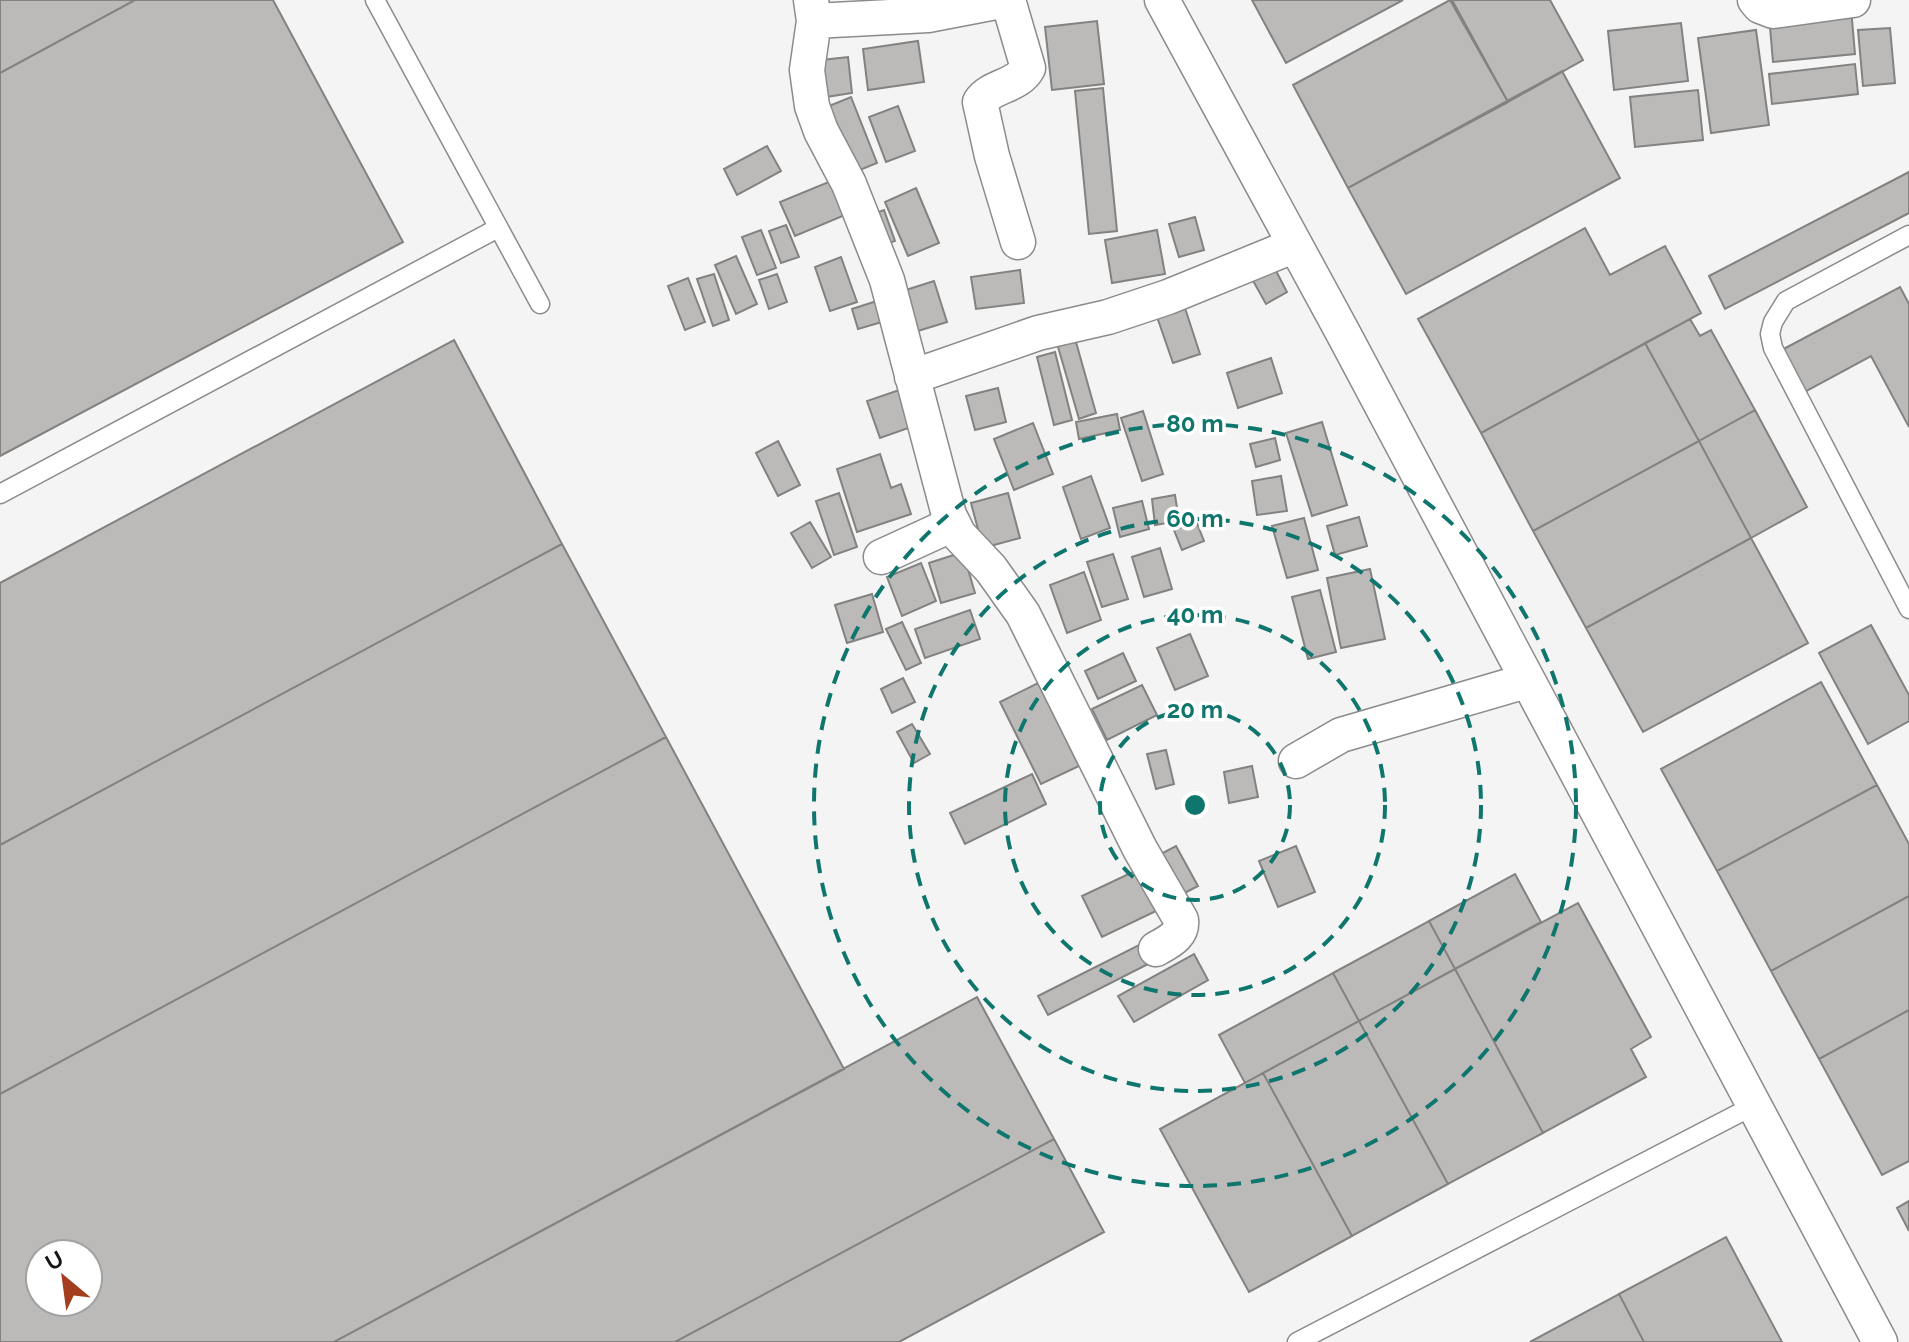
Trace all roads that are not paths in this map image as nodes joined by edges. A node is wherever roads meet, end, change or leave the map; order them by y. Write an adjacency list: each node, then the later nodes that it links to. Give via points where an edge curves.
1 (375, 0): 7 (lane)
2 (1007, 0): 6 (street, via 928,15); 9 (street, via 1028,68 980,102)
3 (1162, 0): 10 (street)
4 (1755, 0): 5 (street, via 1773,11)
5 (1853, 0)
6 (812, 11): 12 (street, via 807,70 812,106 887,280)
7 (498, 228): 11 (lane); 13 (lane)
8 (1909, 235): 16 (lane, via 1786,301 1770,334)
9 (1018, 242)
10 (1293, 246): 12 (street, via 1168,297 1038,333); 17 (street)
11 (540, 304)
12 (912, 377): 14 (street)
13 (0, 494)
14 (953, 524): 15 (street); 19 (street, via 1023,614 1181,920 1178,935)
15 (881, 557)
16 (1909, 609)
17 (1526, 681): 18 (street, via 1341,735); 20 (street)
18 (1296, 761)
19 (1156, 949)
20 (1753, 1106): 21 (lane); 22 (street)
21 (1297, 1342)
22 (1880, 1342)

